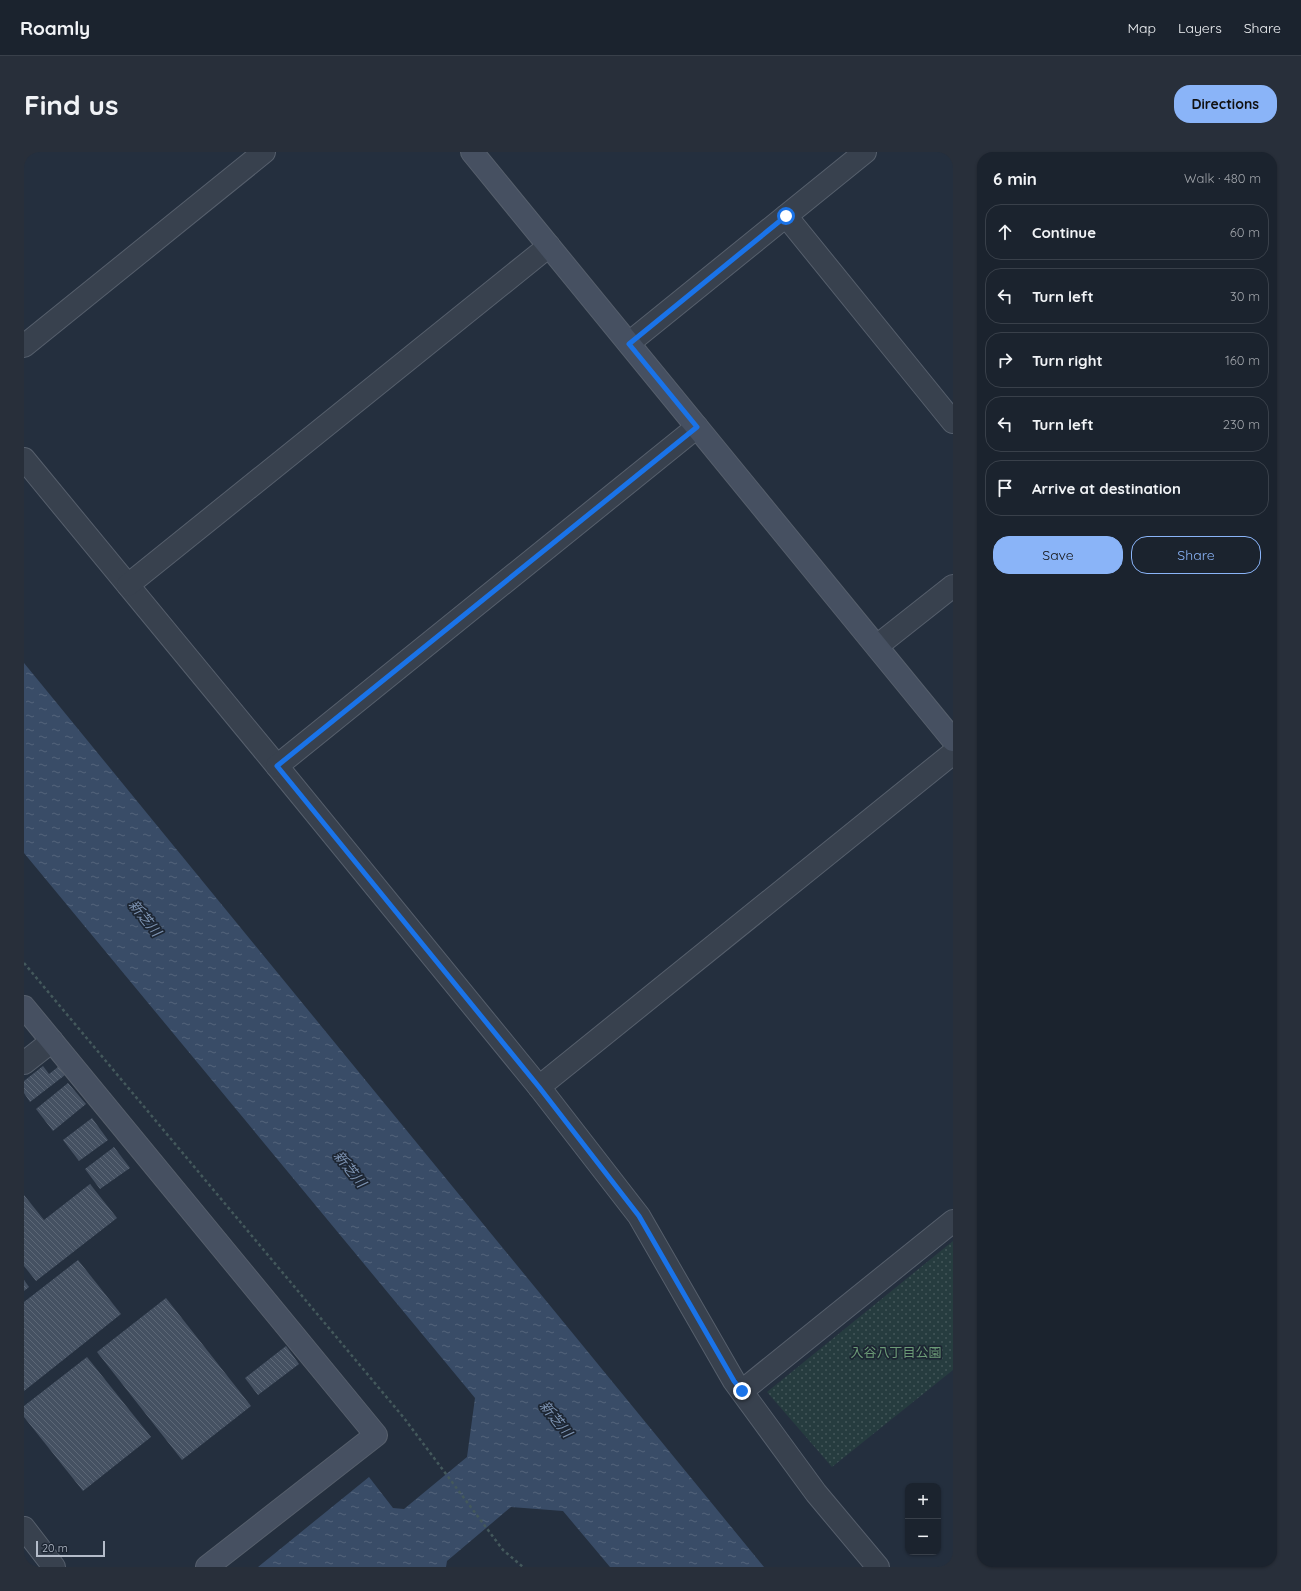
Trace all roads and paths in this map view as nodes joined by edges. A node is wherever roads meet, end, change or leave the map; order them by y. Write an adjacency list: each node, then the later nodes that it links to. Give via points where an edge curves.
1 (264, 152): 7 (street)
2 (472, 152): 5 (street)
3 (864, 152): 4 (street)
4 (786, 216): 6 (street); 8 (street)
5 (549, 246): 6 (street); 11 (street)
6 (629, 344): 9 (street)
7 (24, 346)
8 (953, 422)
9 (697, 427): 13 (street); 16 (street)
10 (24, 459): 11 (street)
11 (128, 585): 16 (street)
12 (953, 586): 13 (street)
13 (877, 646): 14 (street)
14 (953, 740)
15 (953, 752): 21 (street)
16 (277, 766): 21 (street)
17 (24, 963): 27 (path, via 404,1418 503,1550)
18 (24, 1007): 19 (street)
19 (52, 1041): 20 (street); 26 (street, via 376,1436)
20 (24, 1063)
21 (539, 1087): 23 (street, via 639,1216)
22 (953, 1221): 23 (street)
23 (742, 1391): 28 (street, via 816,1493)
24 (24, 1528): 25 (street)
25 (54, 1567)
26 (207, 1567)
27 (523, 1567)
28 (878, 1567)

